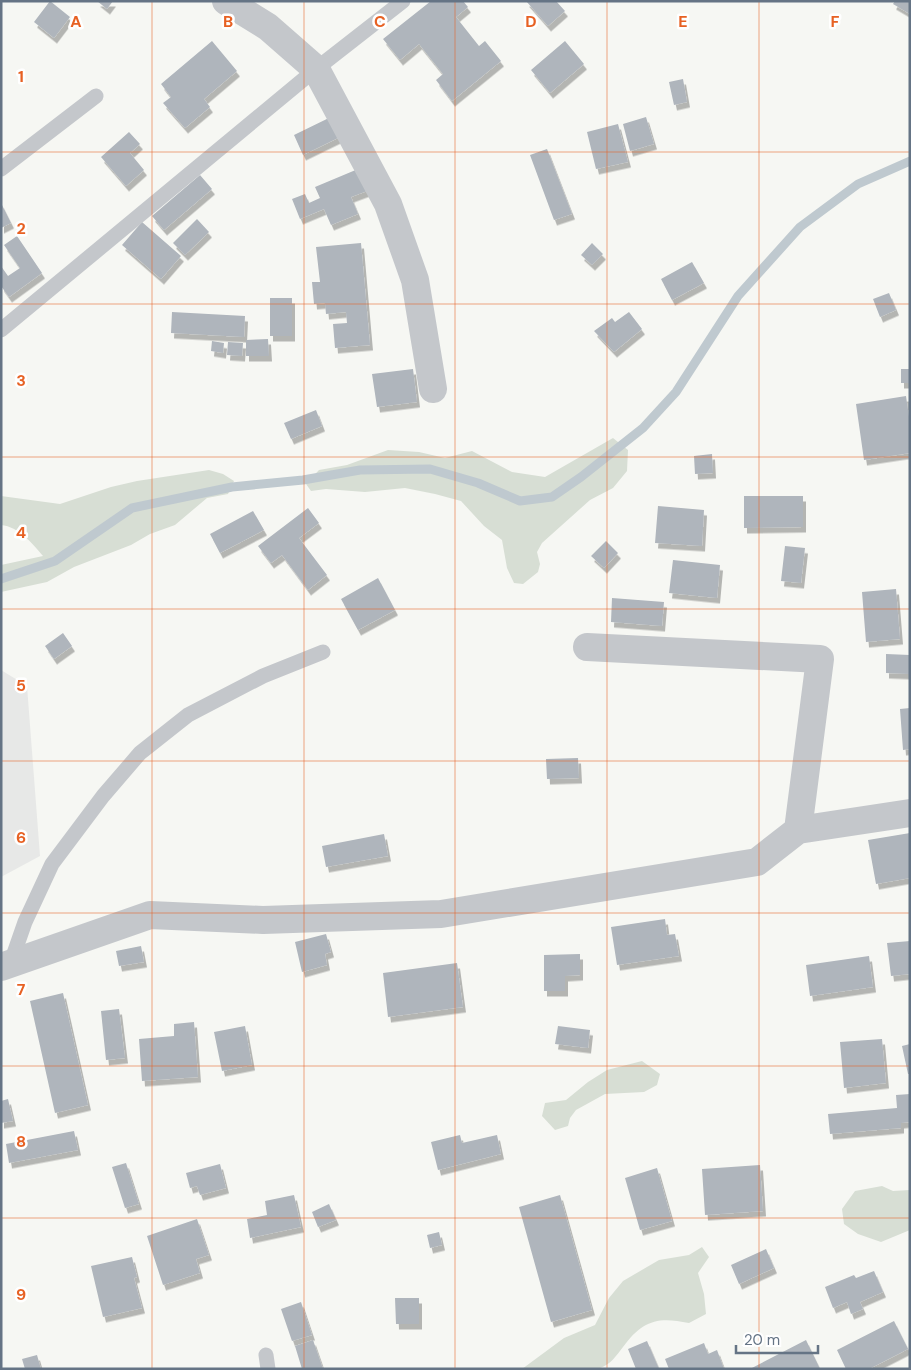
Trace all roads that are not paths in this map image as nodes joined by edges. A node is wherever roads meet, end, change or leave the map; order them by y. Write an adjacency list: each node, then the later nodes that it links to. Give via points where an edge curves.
1 (226, 1): 3 (street, via 268,27)
2 (403, 1): 3 (lane)
3 (316, 69): 6 (lane); 7 (street, via 388,204 414,280)
4 (96, 96): 5 (lane)
5 (1, 169)
6 (1, 330)
7 (433, 389)
8 (586, 648): 11 (street, via 820,660)
9 (322, 652): 12 (lane, via 263,676 188,715 140,753 102,796 52,864)
10 (910, 813): 11 (street)
11 (798, 830): 12 (street, via 757,862 441,914 263,920 150,915)
12 (6, 966)

